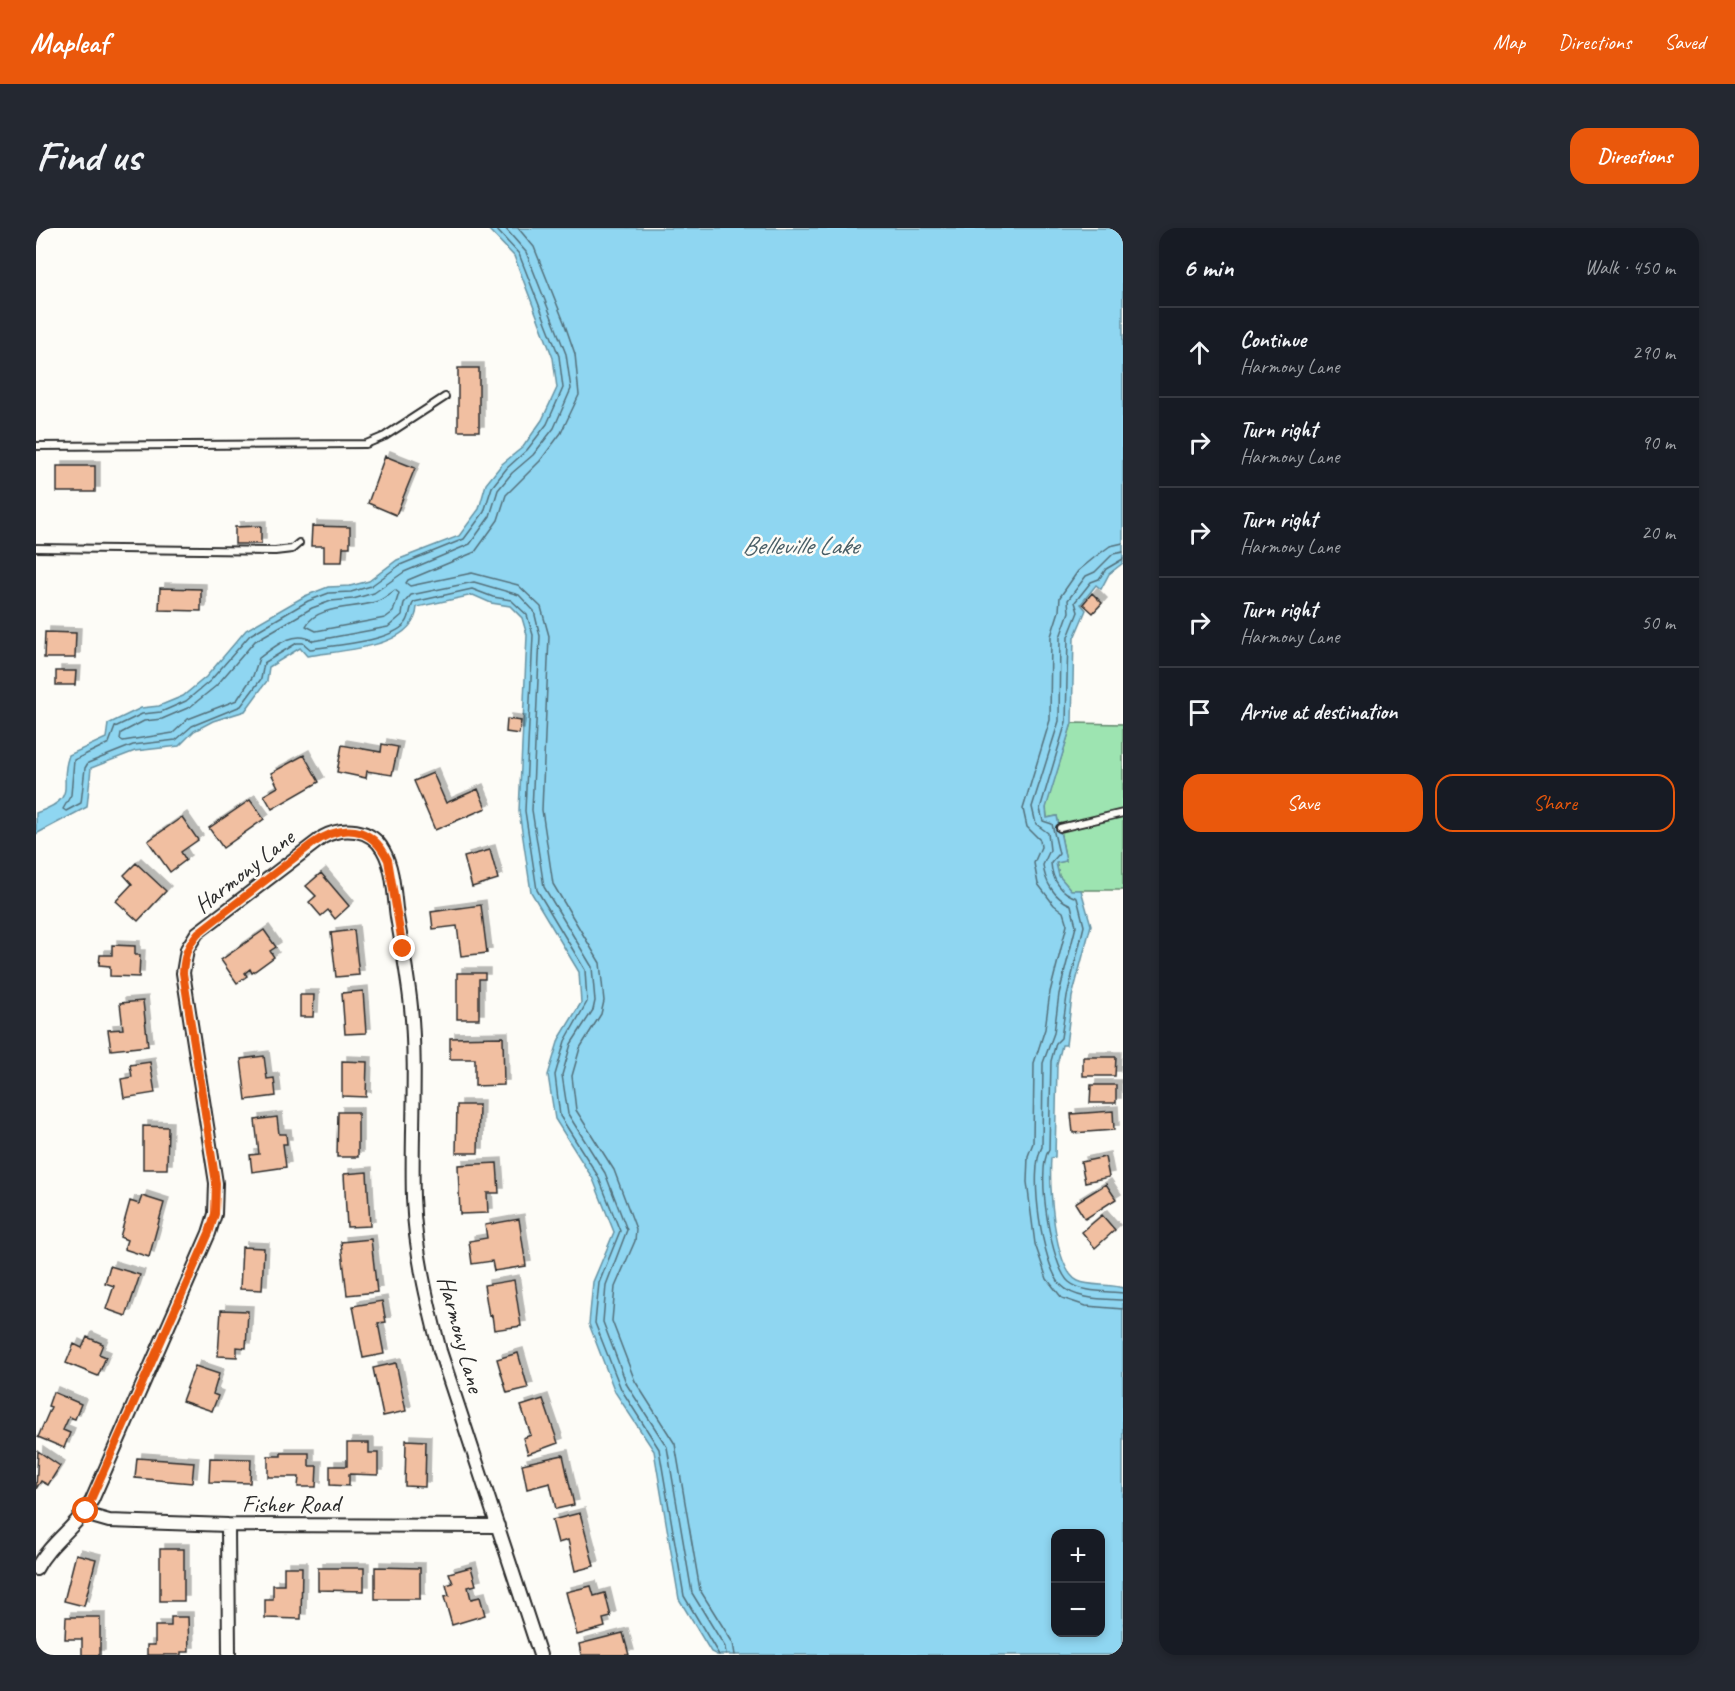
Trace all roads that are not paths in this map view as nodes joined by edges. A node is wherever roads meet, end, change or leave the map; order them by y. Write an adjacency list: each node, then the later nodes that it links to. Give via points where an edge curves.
1 (445, 397): 2 (lane, via 366,444)
2 (36, 446)
3 (299, 543): 4 (lane, via 292,549 275,551)
4 (36, 548)
5 (1123, 813): 6 (lane)
6 (1060, 828)
7 (86, 1511): 8 (street, Fisher Road, via 108,1521); 9 (street, Harmony Lane, via 215,1214 216,1183 183,973 187,950 198,933 312,844 330,833 346,830 371,837 388,860 411,1008 413,1198 420,1260 440,1351); 10 (street, Harmony Lane, via 50,1548)
8 (228, 1525): 9 (street, Fisher Road); 11 (street)
9 (498, 1526): 12 (street, Harmony Lane)
10 (36, 1569)
11 (230, 1655)
12 (540, 1655)

